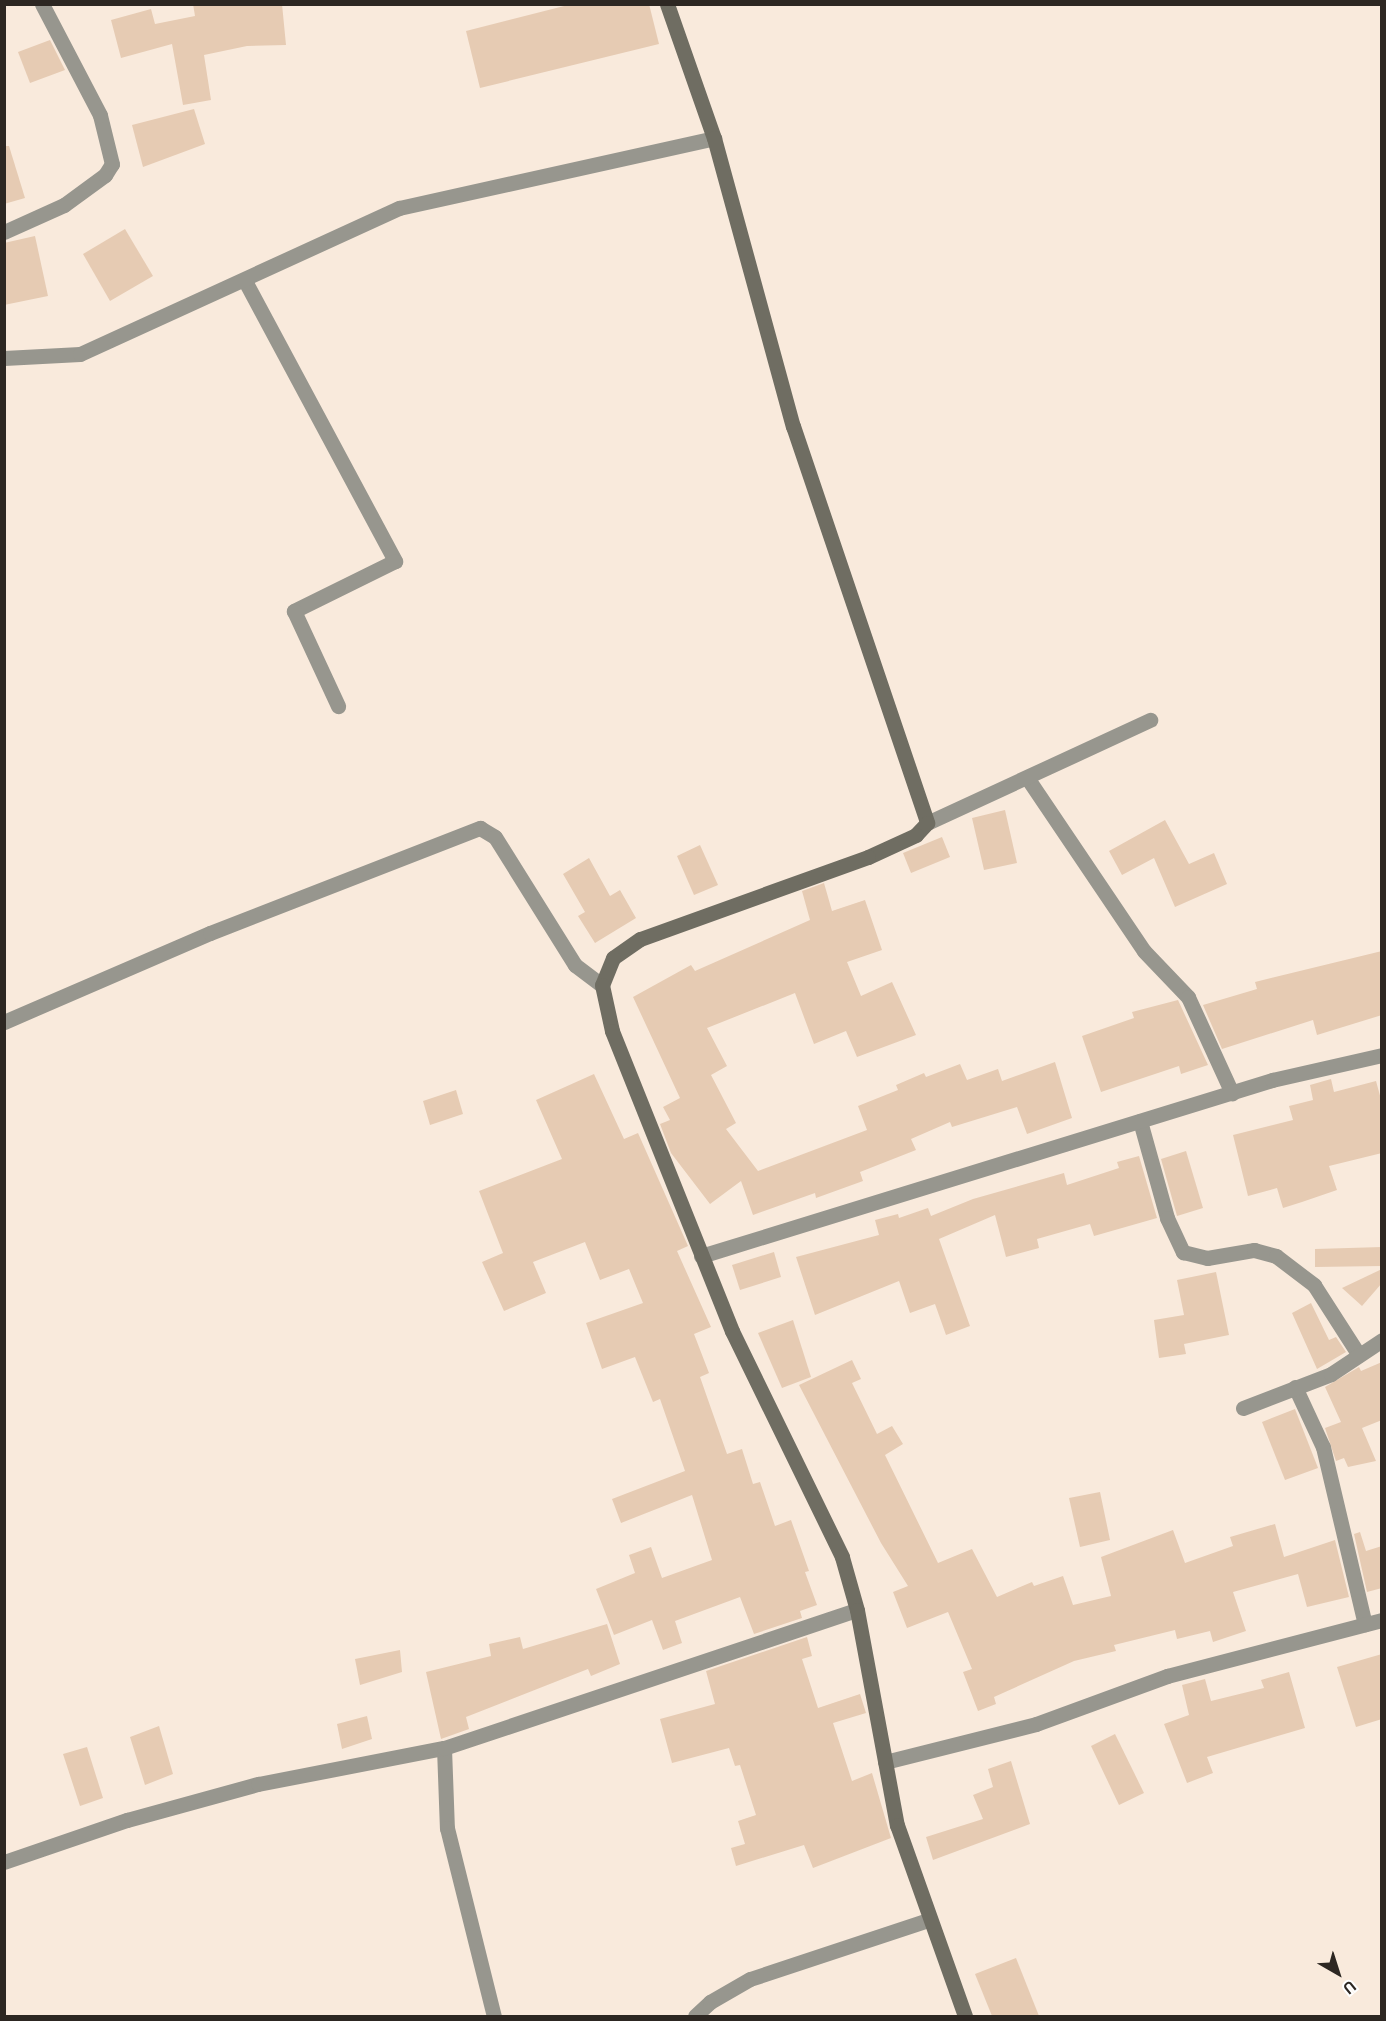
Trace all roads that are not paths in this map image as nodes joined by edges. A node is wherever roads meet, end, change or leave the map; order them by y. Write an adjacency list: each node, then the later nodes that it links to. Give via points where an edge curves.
1 (42, 4): 4 (street, via 100,115 112,164 105,175 64,205)
2 (667, 4): 3 (street)
3 (714, 138): 5 (street, via 399,208); 10 (street, via 793,426)
4 (4, 232)
5 (245, 281): 6 (street, via 80,354); 7 (street, via 395,561 294,611)
6 (4, 358)
7 (338, 706)
8 (1150, 720): 9 (street)
9 (1029, 779): 10 (street); 14 (street, via 1144,951 1188,997)
10 (927, 823): 11 (street, via 916,835 868,857 640,939 613,958)
11 (602, 985): 12 (street, via 575,965 495,837 480,828 210,933); 16 (street, via 612,1031)
12 (4, 1022)
13 (1382, 1055): 14 (street)
14 (1232, 1093): 15 (street)
15 (1140, 1121): 16 (street); 18 (street, via 1167,1218 1184,1252 1207,1258 1254,1250 1276,1256 1314,1286)
16 (701, 1256): 21 (street, via 732,1331 829,1526)
17 (1382, 1340): 18 (street)
18 (1359, 1355): 19 (street, via 1331,1374)
19 (1295, 1387): 20 (street); 23 (street, via 1323,1447 1333,1504)
20 (1243, 1408)
21 (857, 1610): 24 (street); 25 (street)
22 (1382, 1620): 23 (street)
23 (1365, 1624): 25 (street, via 1167,1676 1036,1724)
24 (444, 1748): 26 (street, via 258,1784 127,1820); 28 (street, via 447,1828)
25 (885, 1762): 27 (street, via 897,1825)
26 (4, 1862)
27 (928, 1920): 29 (street, via 750,1979 710,2002); 30 (street)
28 (494, 2016)
29 (695, 2016)
30 (965, 2016)

